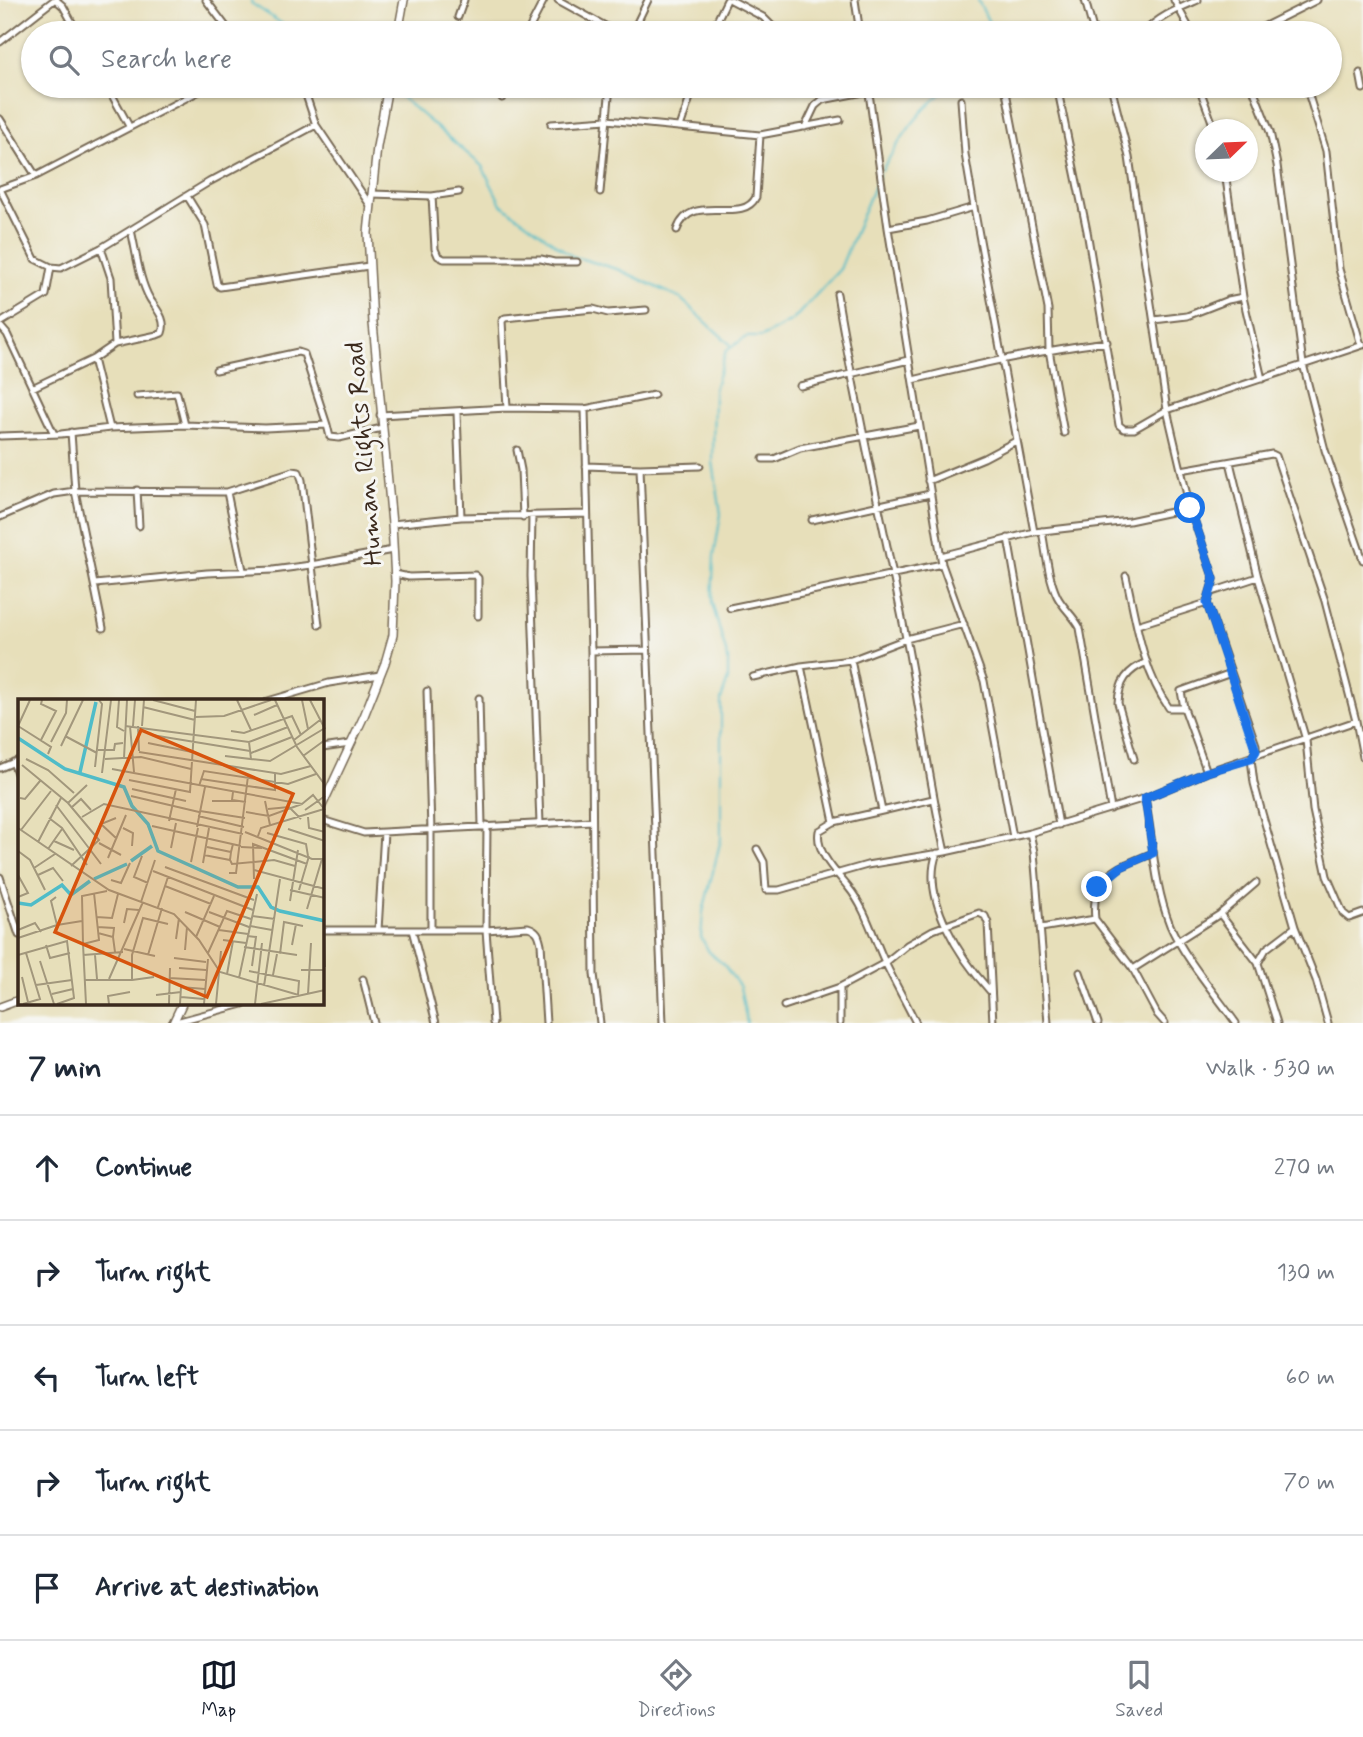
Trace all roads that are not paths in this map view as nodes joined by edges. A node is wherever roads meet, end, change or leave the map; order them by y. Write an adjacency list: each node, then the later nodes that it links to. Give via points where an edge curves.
1 (55, 0): 16 (street); 17 (street)
2 (206, 0): 18 (street)
3 (404, 0): 19 (street)
4 (464, 0): 15 (street)
5 (544, 0): 20 (street)
6 (558, 0): 21 (street)
7 (648, 0): 22 (street)
8 (729, 0): 23 (street); 24 (street)
9 (855, 0): 25 (street)
10 (1085, 0): 26 (street)
11 (1174, 0): 14 (street)
12 (1198, 0): 14 (street)
13 (1317, 0): 29 (street)
14 (1178, 9): 27 (street); 28 (street)
15 (458, 17)
16 (28, 21)
17 (71, 21)
18 (222, 21)
19 (400, 21)
20 (533, 21)
21 (595, 21)
22 (638, 21)
23 (718, 21)
24 (767, 21)
25 (858, 21)
26 (1091, 21)
27 (1158, 21)
28 (1185, 21)
29 (1275, 21)
30 (21, 26): 31 (street)
31 (0, 42)
32 (1360, 73): 33 (street)
33 (1363, 89)
34 (114, 98): 55 (street)
35 (185, 98): 55 (street)
36 (307, 98): 53 (street)
37 (386, 98): 64 (street, Human Rights Road)
38 (609, 98): 51 (street)
39 (690, 98): 56 (street)
40 (830, 98): 57 (street, via 815,106)
41 (870, 98): 69 (street)
42 (1007, 98): 84 (street, via 1048,309)
43 (1060, 98): 81 (street)
44 (1114, 98): 79 (street, via 1129,157)
45 (1203, 98): 49 (street)
46 (1257, 98): 88 (street, via 1277,164)
47 (1310, 98): 83 (street, via 1326,151 1339,269)
48 (961, 100): 68 (street)
49 (1211, 119)
50 (0, 120): 59 (street)
51 (607, 120): 54 (street); 56 (street); 63 (street)
52 (840, 120): 57 (street)
53 (316, 124): 65 (street); 67 (street)
54 (551, 124)
55 (130, 126): 59 (street)
56 (680, 127): 58 (street)
57 (805, 128): 58 (street)
58 (760, 135): 71 (street, via 753,203 747,208 692,213 680,220)
59 (36, 176): 61 (street)
60 (1226, 182): 77 (street)
61 (0, 189): 75 (street, via 35,259)
62 (459, 192): 66 (street)
63 (600, 192)
64 (372, 194): 66 (street); 67 (street, Human Rights Road)
65 (187, 196): 70 (street); 74 (street, via 205,225 220,288)
66 (432, 196): 73 (street, via 438,256)
67 (370, 205): 74 (street, Human Rights Road)
68 (974, 207): 69 (street); 87 (street)
69 (888, 228): 86 (street)
70 (131, 230): 72 (street); 82 (street, via 146,290 164,328 157,335)
71 (677, 230)
72 (101, 248): 75 (street, via 61,268); 82 (street, via 111,278)
73 (577, 262)
74 (369, 266): 101 (street, Human Rights Road)
75 (51, 267): 80 (street, via 46,295)
76 (837, 294): 90 (street)
77 (1243, 297): 79 (street, via 1187,316); 91 (street)
78 (646, 310): 97 (street, via 608,313 593,309 505,318)
79 (1154, 320): 99 (street)
80 (0, 325): 94 (street)
81 (1107, 342): 84 (street); 99 (street, via 1119,425 1134,429)
82 (115, 344): 85 (street)
83 (1362, 345): 88 (street)
84 (1049, 350): 87 (street); 108 (street)
85 (93, 359): 94 (street); 105 (street)
86 (909, 360): 90 (street); 92 (street)
87 (1001, 360): 92 (street); 112 (street)
88 (1303, 364): 91 (street); 140 (street, via 1325,450)
89 (216, 370): 103 (street, via 304,354)
90 (850, 373): 93 (street); 110 (street)
91 (1262, 379): 99 (street)
92 (913, 380): 104 (street)
93 (800, 386)
94 (32, 388): 109 (street)
95 (654, 395): 98 (street)
96 (137, 396): 102 (street, via 177,393)
97 (507, 408): 98 (street); 100 (street)
98 (585, 409): 116 (street)
99 (1167, 410): 119 (street)
100 (457, 413): 101 (street); 130 (street)
101 (380, 415): 106 (street, Human Rights Road)
102 (184, 425): 103 (street); 105 (street)
103 (327, 425): 106 (street, via 330,437 339,438)
104 (919, 426): 110 (street); 120 (street)
105 (110, 428): 107 (street)
106 (382, 428): 133 (street, Human Rights Road)
107 (71, 432): 109 (street); 122 (street)
108 (1064, 433)
109 (54, 434): 111 (street)
110 (864, 435): 114 (street); 125 (street)
111 (0, 436)
112 (1016, 441): 120 (street); 136 (street)
113 (517, 450): 131 (street)
114 (763, 458)
115 (1230, 462): 119 (street); 147 (street); 170 (street, via 1272,454 1280,462 1325,601)
116 (586, 466): 118 (street); 127 (street)
117 (700, 466): 118 (street)
118 (640, 468): 158 (street)
119 (1181, 470): 126 (street)
120 (928, 481): 124 (street)
121 (137, 490): 122 (street); 123 (street); 134 (street)
122 (75, 491): 129 (street, via 54,494); 148 (street)
123 (227, 492): 142 (street, via 299,472); 143 (street)
124 (930, 494): 125 (street); 139 (street)
125 (880, 505): 132 (street); 145 (street)
126 (1190, 508): 135 (street); 149 (street, via 1214,579)
127 (586, 514): 128 (street); 159 (street)
128 (532, 515): 131 (street); 188 (street)
129 (0, 517)
130 (461, 517): 131 (street); 133 (street)
131 (523, 517)
132 (812, 520)
133 (392, 524): 138 (street, Human Rights Road)
134 (139, 526)
135 (1042, 531): 136 (street); 183 (street, via 1057,595 1080,628)
136 (1034, 532): 137 (street)
137 (1008, 538): 139 (street); 190 (street)
138 (393, 550): 142 (street); 144 (street, Human Rights Road)
139 (941, 556): 141 (street)
140 (1363, 560)
141 (942, 564): 145 (street); 153 (street)
142 (311, 565): 143 (street); 154 (street)
143 (243, 570): 148 (street)
144 (394, 574): 152 (street, via 475,575); 164 (street, Human Rights Road, via 393,635)
145 (892, 574): 151 (street); 157 (street)
146 (1126, 576): 155 (street)
147 (1258, 576): 149 (street); 171 (street)
148 (95, 584): 156 (street)
149 (1212, 592): 150 (street)
150 (1207, 603): 155 (street); 163 (street)
151 (730, 608)
152 (478, 616)
153 (964, 624): 157 (street); 194 (street, via 984,681)
154 (319, 625)
155 (1137, 625): 161 (street)
156 (103, 628)
157 (906, 639): 160 (street); 181 (street)
158 (647, 650): 159 (street); 233 (street)
159 (591, 651): 186 (street)
160 (851, 660): 162 (street); 184 (street)
161 (1147, 662): 169 (street, via 1169,708); 175 (street, via 1128,672 1118,694)
162 (801, 666): 165 (street); 187 (street)
163 (1231, 673): 169 (street, via 1181,691); 176 (street, via 1256,746)
164 (380, 675): 168 (street); 172 (street, Human Rights Road)
165 (753, 677)
166 (427, 691): 191 (street)
167 (479, 698): 189 (street)
168 (275, 699)
169 (1184, 709): 179 (street)
170 (1356, 721): 171 (street); 174 (street)
171 (1306, 740): 176 (street); 202 (street, via 1313,810 1327,876 1343,913 1349,918)
172 (350, 744): 173 (street); 182 (street, Human Rights Road)
173 (324, 748)
174 (1363, 757)
175 (1134, 759)
176 (1251, 759): 179 (street); 206 (street)
177 (16, 761): 178 (street)
178 (0, 768)
179 (1207, 772): 180 (street)
180 (1145, 798): 183 (street); 198 (street)
181 (933, 799): 184 (street); 196 (street)
182 (324, 802)
183 (1111, 809): 190 (street)
184 (882, 811): 187 (street)
185 (324, 821): 192 (street, via 364,832)
186 (592, 821): 188 (street); 232 (street, via 594,974)
187 (834, 822): 199 (street, via 818,836)
188 (540, 824): 189 (street)
189 (484, 825): 191 (street); 212 (street)
190 (1059, 825): 193 (street)
191 (431, 831): 192 (street); 211 (street)
192 (384, 832): 209 (street)
193 (1030, 833): 194 (street); 207 (street)
194 (1013, 837): 196 (street)
195 (757, 849): 199 (street, via 764,862 764,886 770,891)
196 (945, 852): 197 (street)
197 (937, 853): 199 (street); 205 (street, via 931,876)
198 (1153, 853): 204 (street, via 1121,867 1097,887); 214 (street)
199 (836, 874): 215 (street, via 850,889)
200 (0, 877): 213 (street)
201 (1256, 883): 203 (street)
202 (1363, 913)
203 (1220, 914): 214 (street); 216 (street)
204 (1095, 919): 207 (street); 217 (street)
205 (945, 925): 215 (street, via 906,945); 221 (street); 221 (street, via 985,916)
206 (1295, 926): 216 (street, via 1266,949); 242 (street)
207 (1041, 928): 237 (street)
208 (324, 930): 209 (street)
209 (378, 930): 210 (street)
210 (412, 930): 211 (street); 229 (street)
211 (431, 930): 212 (street)
212 (486, 930): 230 (street); 231 (street, via 528,928 539,935)
213 (18, 932)
214 (1178, 940): 217 (street); 240 (street)
215 (885, 963): 220 (street); 235 (street)
216 (1258, 963): 241 (street)
217 (1133, 969): 239 (street)
218 (1080, 972): 238 (street)
219 (363, 979): 228 (street)
220 (839, 986): 225 (street); 234 (street)
221 (990, 992): 236 (street)
222 (18, 1000): 226 (street)
223 (181, 1006): 227 (street)
224 (236, 1006): 227 (street)
225 (784, 1006)
226 (0, 1007)
227 (173, 1023)
228 (374, 1023)
229 (436, 1023)
230 (493, 1023)
231 (546, 1023)
232 (600, 1023)
233 (663, 1023)
234 (840, 1023)
235 (916, 1023)
236 (993, 1023)
237 (1048, 1023)
238 (1098, 1023)
239 (1164, 1023)
240 (1236, 1023)
241 (1277, 1023)
242 (1328, 1023)

